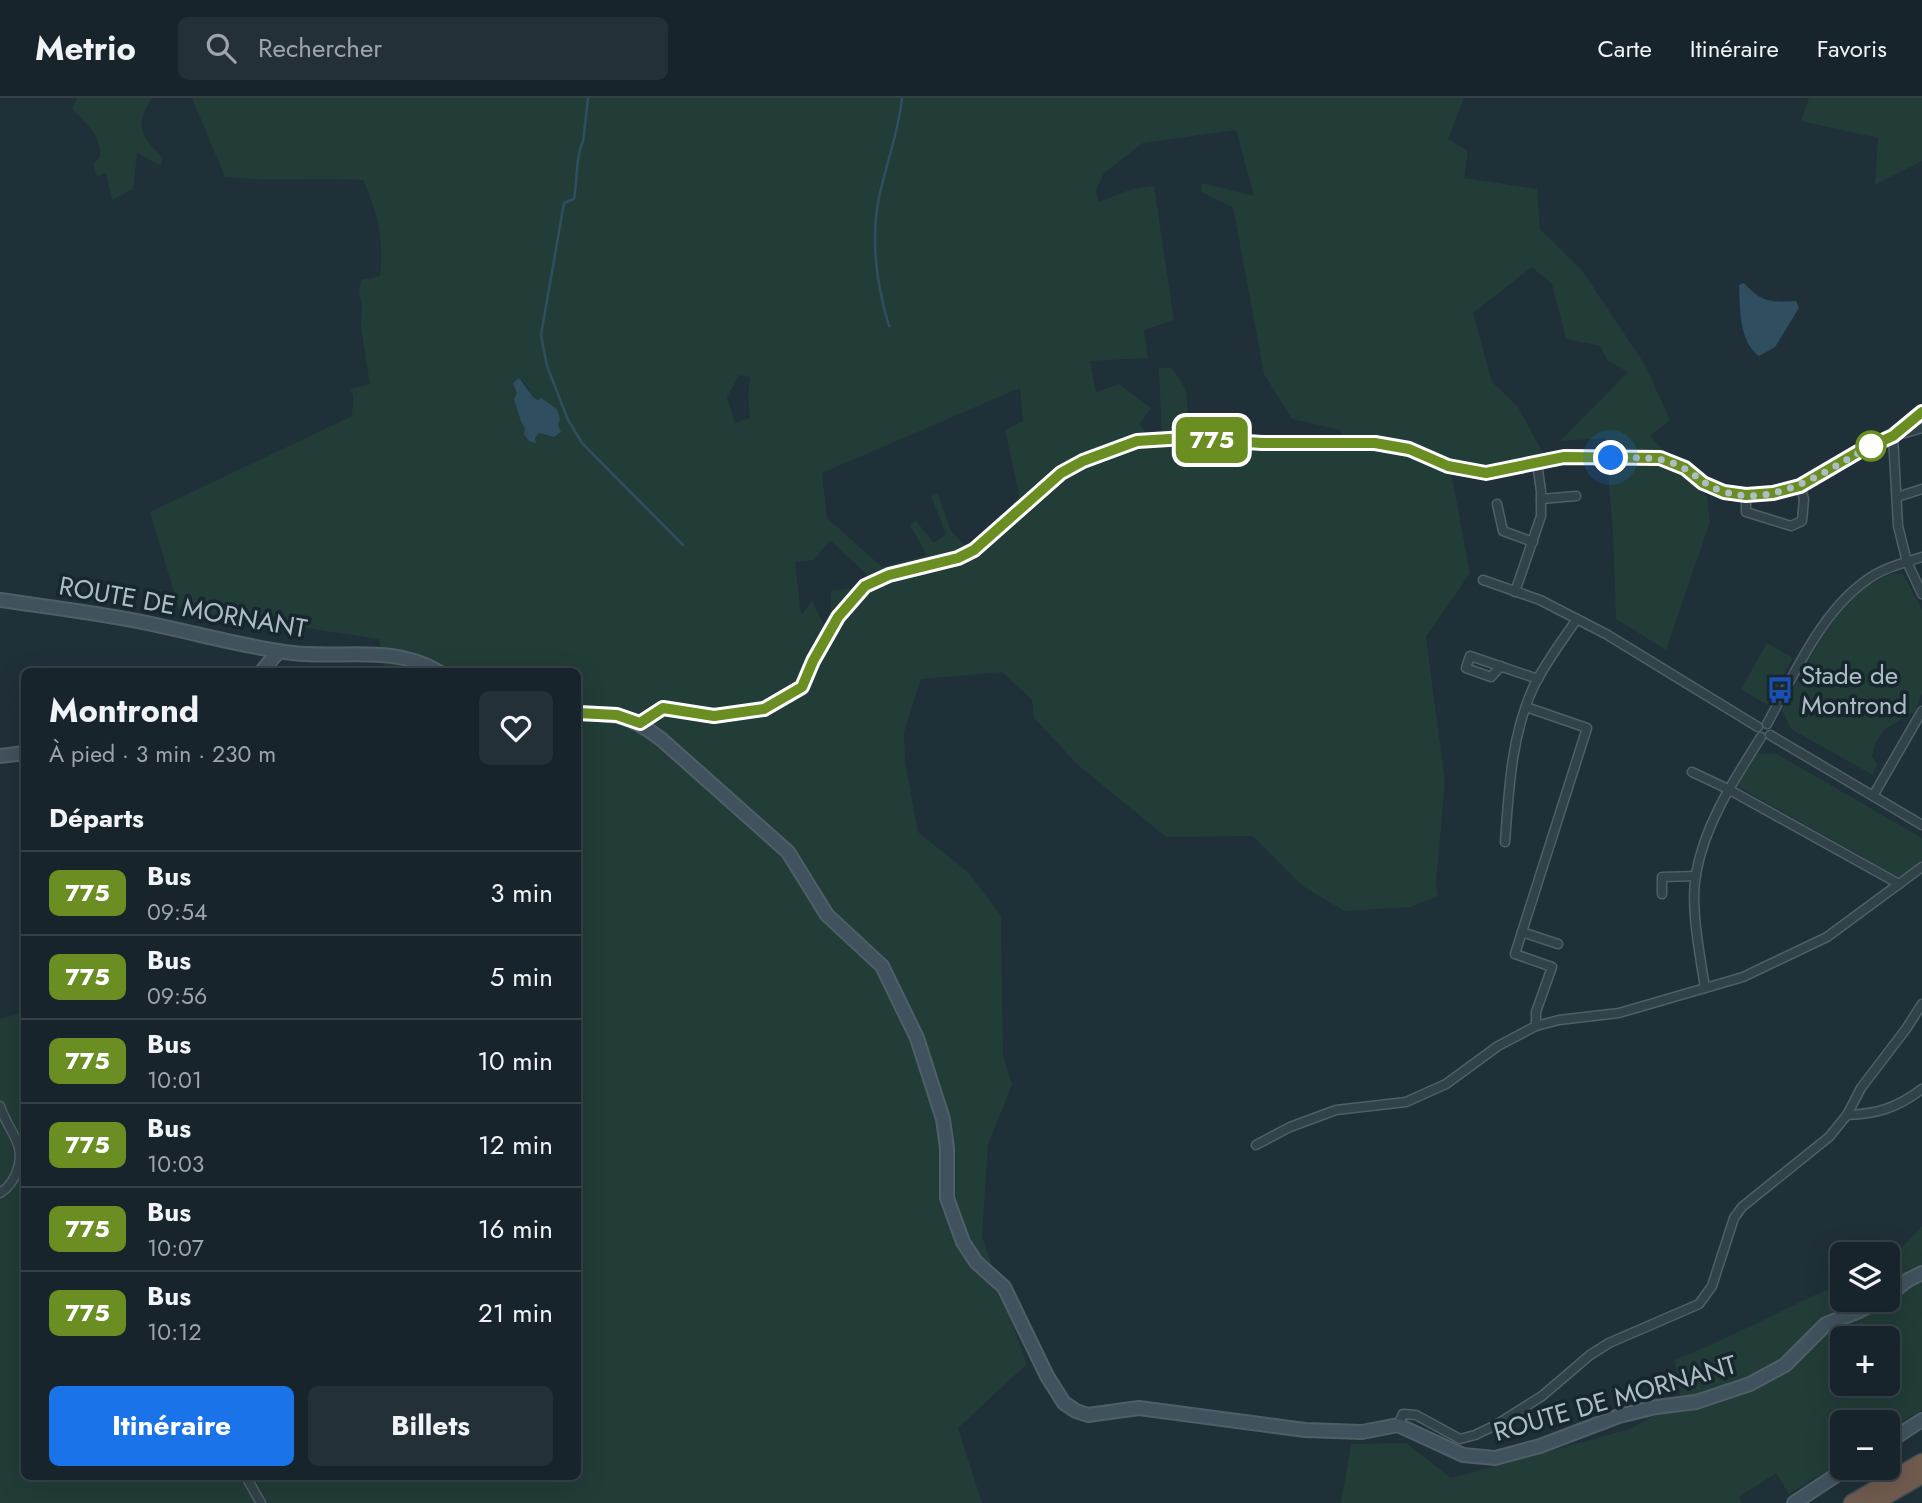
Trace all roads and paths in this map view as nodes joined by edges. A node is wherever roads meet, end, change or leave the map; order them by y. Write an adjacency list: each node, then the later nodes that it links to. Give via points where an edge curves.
1 (1922, 412): 3 (street)
2 (1922, 428): 3 (street)
3 (1893, 436): 5 (street); 9 (street)
4 (1536, 463): 7 (street, via 1564,457 1660,458 1685,468 1703,483); 10 (street); 28 (street, via 1486,473 1375,443 1137,441 1061,473 974,550 865,586 838,617 802,687 764,709 714,716 663,708)
5 (1800, 486): 7 (street); 7 (street, via 1802,521 1791,526 1746,512)
6 (1922, 489): 9 (street)
7 (1746, 495)
8 (1576, 496): 10 (street)
9 (1897, 497): 14 (street)
10 (1541, 499): 12 (street)
11 (1497, 503): 12 (street, via 1503,531)
12 (1533, 542): 16 (street)
13 (1922, 557): 14 (street)
14 (1907, 562): 17 (street); 29 (street, via 1879,572 1840,603)
15 (1483, 580): 16 (street)
16 (1515, 592): 19 (street)
17 (1922, 594)
18 (0, 600): 20 (main road, ROUTE DE MORNANT)
19 (1577, 619): 24 (street); 29 (street)
20 (279, 650): 22 (main road); 23 (main road, ROUTE DE MORNANT, via 386,654)
21 (1502, 666): 24 (street)
22 (264, 668)
23 (429, 668)
24 (1538, 679): 25 (street)
25 (1526, 707): 37 (street, via 1515,742); 42 (street, via 1587,728)
26 (1922, 711): 35 (street)
27 (581, 713): 28 (main road, via 617,715)
28 (640, 723): 58 (main road, via 788,852 827,915 881,966 917,1038 943,1119 947,1198 962,1242 1004,1287 1064,1403 1088,1415 1139,1408 1305,1430 1362,1432)
29 (1762, 726): 30 (street, via 1757,733); 30 (street, via 1771,728)
30 (1765, 736): 34 (street); 35 (street)
31 (21, 753): 32 (main road)
32 (0, 756)
33 (1692, 772): 34 (street)
34 (1728, 789): 39 (street, via 1710,825); 40 (street)
35 (1873, 796): 36 (street)
36 (1922, 825)
37 (1505, 842)
38 (1922, 867): 40 (street)
39 (1696, 876): 41 (street, via 1662,877); 44 (street)
40 (1899, 884): 44 (street, via 1827,937 1743,977)
41 (1662, 894)
42 (1522, 932): 43 (street); 46 (street, via 1515,954 1552,967 1536,1012)
43 (1558, 944)
44 (1705, 988): 46 (street, via 1619,1013)
45 (1922, 1004): 49 (street, via 1861,1088)
46 (1536, 1026): 50 (street, via 1498,1046 1446,1084 1406,1102 1336,1111)
47 (1922, 1089): 49 (street, via 1906,1101 1872,1114)
48 (0, 1106): 51 (street)
49 (1847, 1115): 58 (street, via 1829,1137 1742,1207 1734,1218 1712,1286 1699,1304 1609,1343 1542,1396 1475,1436 1460,1439 1416,1415 1403,1414)
50 (1256, 1145)
51 (21, 1146)
52 (21, 1153): 53 (street, via 12,1184)
53 (0, 1193)
54 (1922, 1273): 55 (main road)
55 (1900, 1286)
56 (1857, 1312): 58 (main road, ROUTE DE MORNANT, via 1826,1324 1785,1365 1750,1384 1696,1402 1619,1416 1495,1458 1463,1455)
57 (1922, 1420): 59 (main road)
58 (1398, 1425)
59 (1900, 1434)
60 (1922, 1462): 66 (highway)
61 (1922, 1475): 67 (highway)
62 (1830, 1479): 65 (main road)
63 (248, 1480): 64 (street)
64 (261, 1503)
65 (1794, 1503)
66 (1853, 1503)
67 (1874, 1503)

